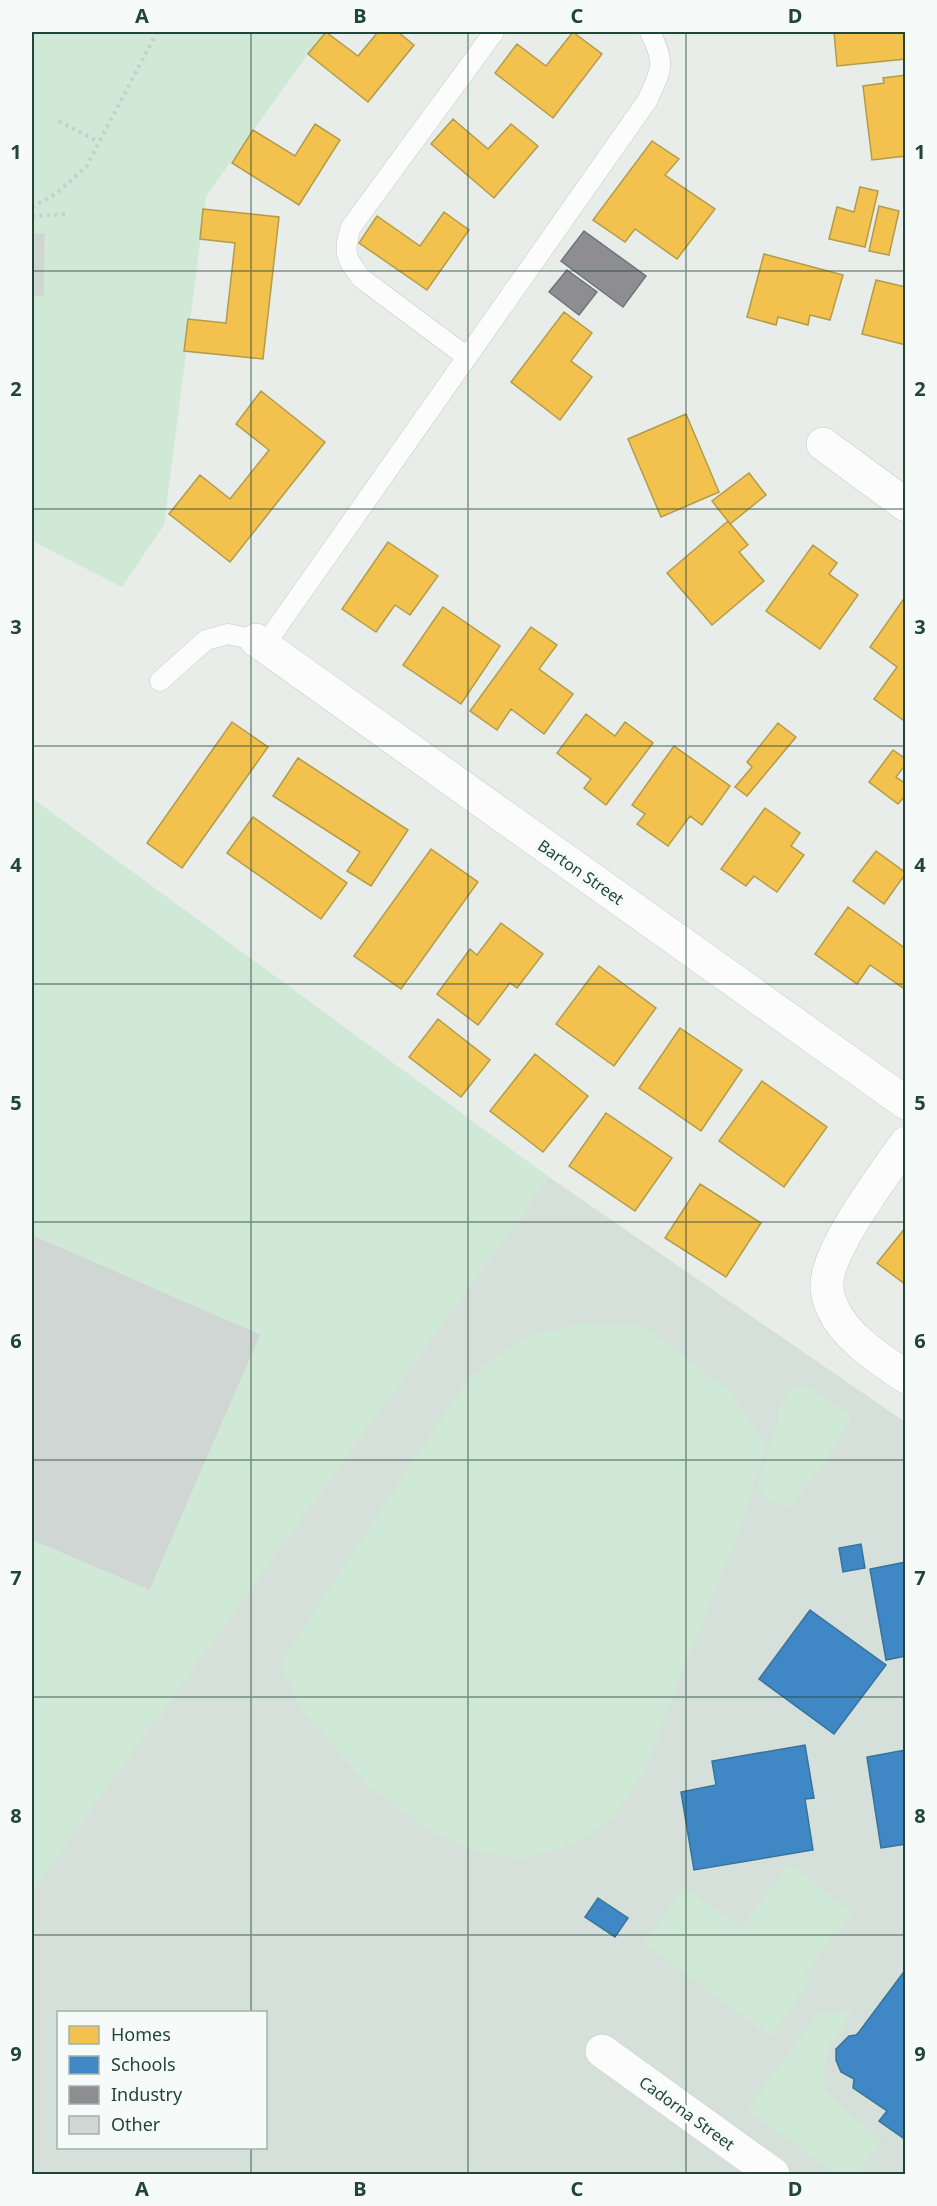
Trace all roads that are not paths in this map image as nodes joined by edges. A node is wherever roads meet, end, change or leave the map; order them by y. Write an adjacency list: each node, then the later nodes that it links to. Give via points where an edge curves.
1 (494, 32): 3 (lane, via 351,226 345,246 349,262 361,278)
2 (650, 32): 3 (lane, via 660,52 661,72 647,101)
3 (467, 357): 6 (lane)
4 (823, 444): 5 (street)
5 (906, 505)
6 (260, 643): 7 (lane, via 228,634 206,640); 8 (street, Barton Street)
7 (160, 681)
8 (906, 1103)
9 (906, 1143): 10 (street, via 846,1232 826,1286 833,1310 849,1332)
10 (906, 1377)
11 (602, 2051): 12 (street, Cadorna Street)
12 (773, 2175)

